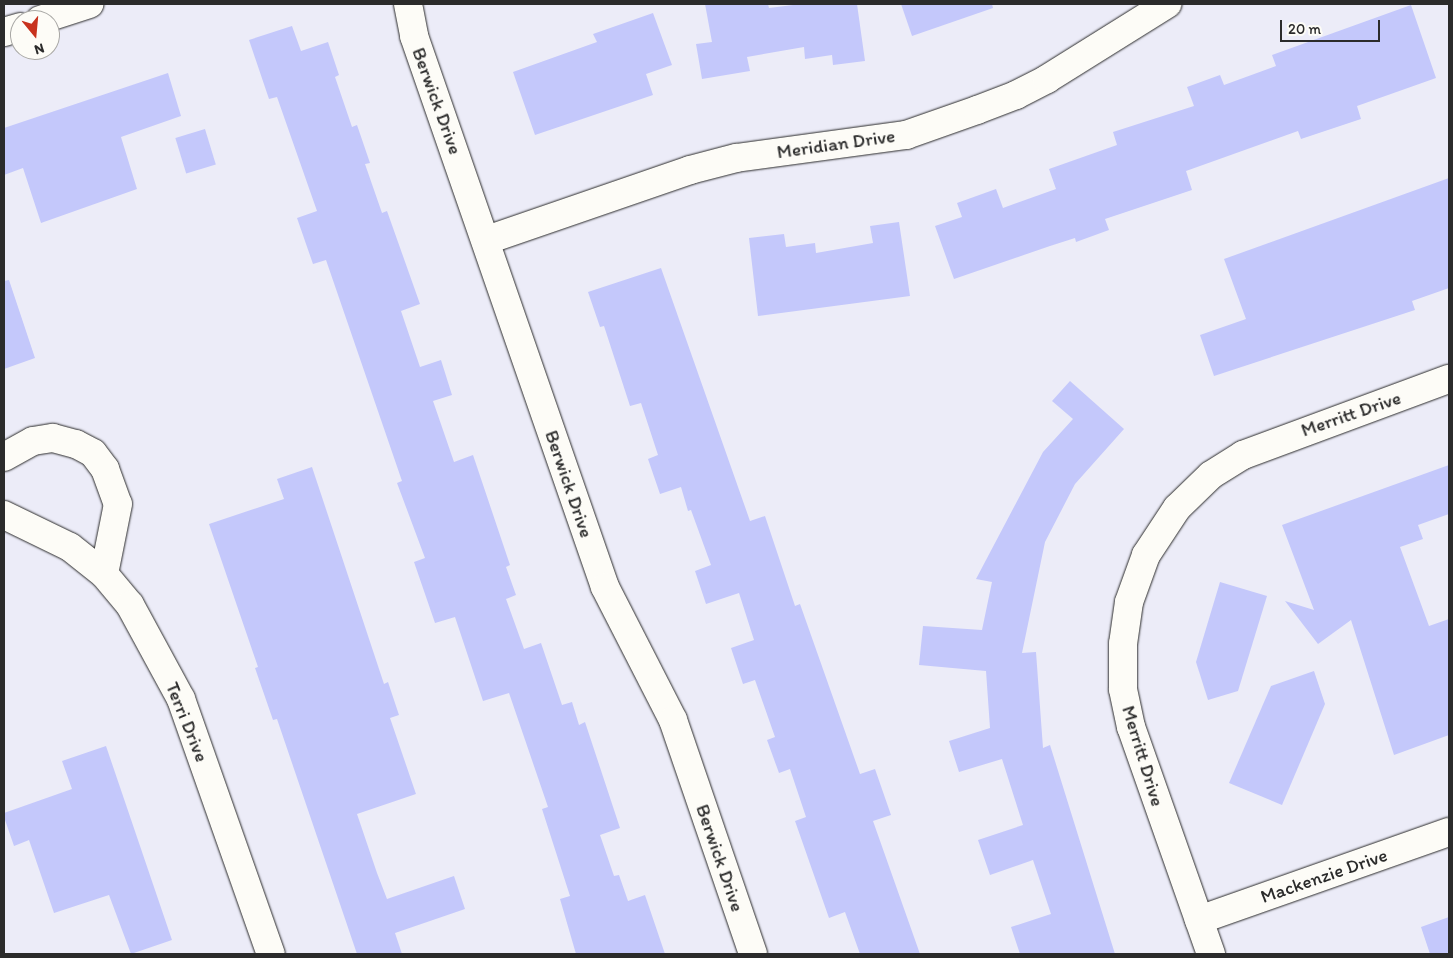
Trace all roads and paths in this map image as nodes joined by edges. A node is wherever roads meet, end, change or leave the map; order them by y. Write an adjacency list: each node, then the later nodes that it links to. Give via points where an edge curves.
1 (89, 4): 4 (street)
2 (408, 4): 5 (street, Berwick Drive, via 414,36)
3 (1167, 4): 5 (street, Meridian Drive, via 1016,95 950,120 884,140 784,151 690,170)
4 (60, 13)
5 (486, 240): 13 (street, Berwick Drive, via 604,587 673,720)
6 (1449, 379): 11 (street, Merritt Drive, via 1243,455 1211,475 1177,508 1146,556 1129,602 1123,644 1123,689 1131,728)
7 (4, 457): 9 (street, via 33,440 53,438 93,453 106,469 118,504)
8 (4, 515): 9 (street, Terri Drive, via 41,530 70,547)
9 (104, 574): 12 (street, Terri Drive, via 130,605 182,699)
10 (1449, 832): 11 (street, Mackenzie Drive)
11 (1199, 920): 14 (street, Merritt Drive)
12 (271, 954)
13 (753, 954)
14 (1211, 954)

